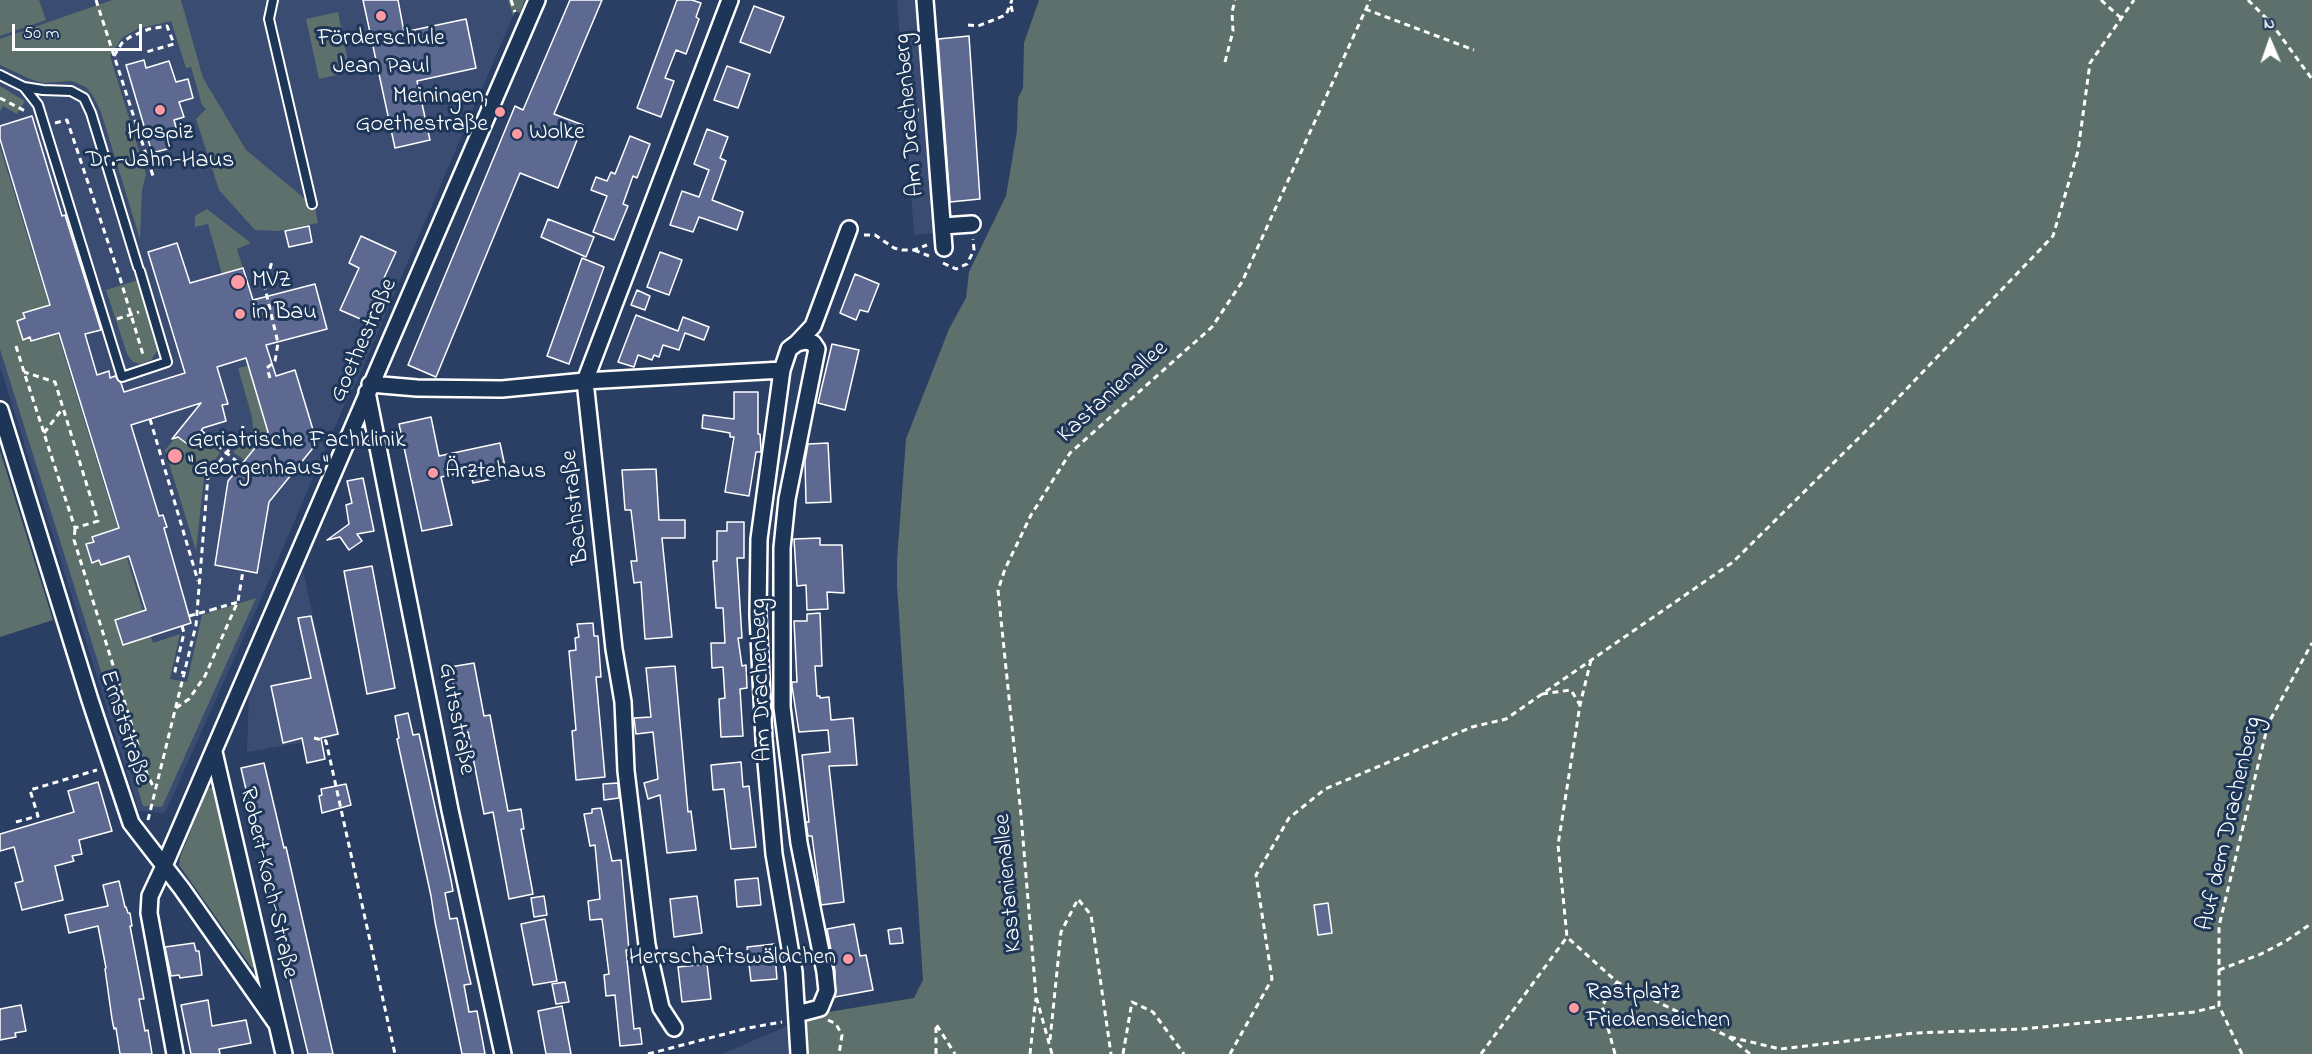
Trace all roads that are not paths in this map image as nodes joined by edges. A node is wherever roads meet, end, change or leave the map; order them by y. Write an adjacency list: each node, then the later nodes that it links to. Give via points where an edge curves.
1 (273, 0): 7 (lane, via 269,19)
2 (537, 0): 15 (street, Goethestraße)
3 (730, 0): 14 (street, Bachstraße)
4 (925, 0): 9 (street, Am Drachenberg)
5 (0, 75): 6 (lane)
6 (24, 87): 6 (lane, via 71,91 84,98 167,362 122,377 46,126 38,105)
7 (312, 204)
8 (972, 224): 9 (street, Am Drachenberg)
9 (943, 226): 11 (street, Am Drachenberg)
10 (849, 229): 12 (street, Am Drachenberg, via 813,326)
11 (944, 246)
12 (797, 343): 13 (street, Am Drachenberg, via 789,349); 19 (street, Am Drachenberg, via 813,343 817,349 787,499 782,548 782,706 799,843 827,991 820,1008)
13 (782, 370): 14 (street); 19 (street, Am Drachenberg, via 759,539 758,615 774,854)
14 (585, 381): 15 (street, via 502,389); 21 (street, Bachstraße, via 623,702 626,771 646,945 661,1008)
15 (369, 388): 17 (street, Goethestraße); 24 (street, Gutsstraße, via 450,810)
16 (0, 410): 18 (street, Ernststraße, via 131,823)
17 (214, 752): 18 (street, Goethestraße); 20 (street, Robert-Koch-Straße)
18 (164, 866): 20 (street, Robert-Koch-Straße); 22 (street, via 150,896 149,914)
19 (798, 1017): 25 (street, Am Drachenberg)
20 (276, 1023): 23 (street, Robert-Koch-Straße)
21 (674, 1028)
22 (175, 1054)
23 (284, 1054)
24 (503, 1054)
25 (799, 1054)

